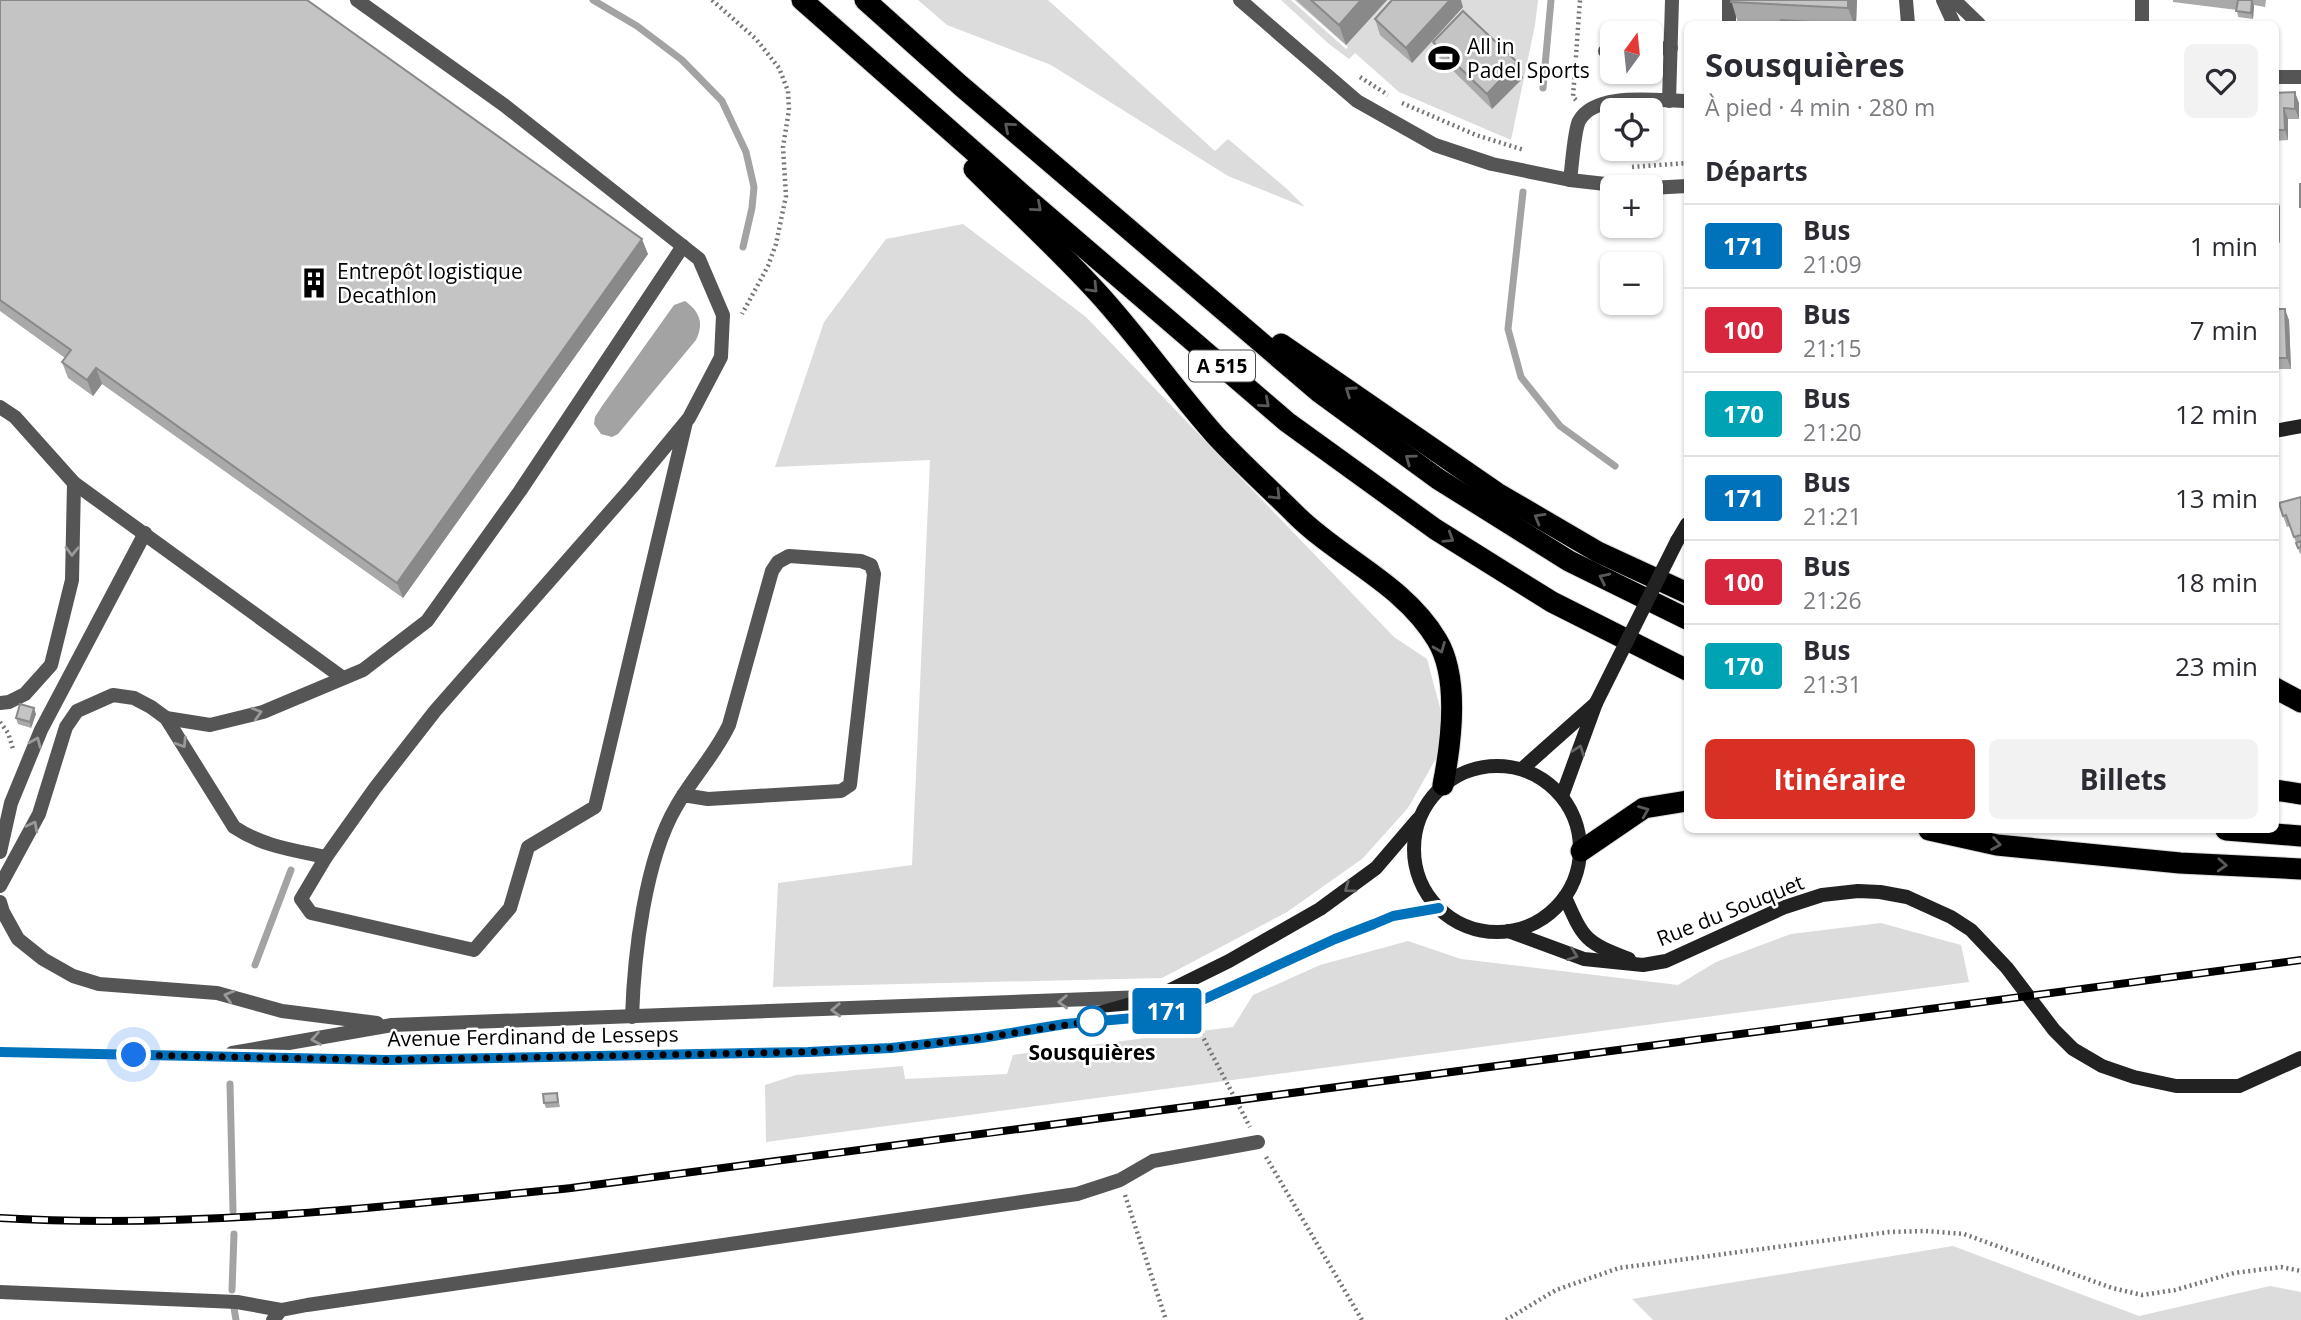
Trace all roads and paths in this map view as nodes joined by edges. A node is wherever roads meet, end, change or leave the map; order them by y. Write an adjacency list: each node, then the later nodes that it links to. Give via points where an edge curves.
1 (357, 0): 33 (street, via 504,105)
2 (712, 0): 35 (path, via 756,39 779,68 789,110 783,147 786,195 776,244 742,313)
3 (801, 0): 45 (highway, A 515, one-way to 45, via 1287,422 1458,544 1552,602); 53 (highway, one-way to 53, via 1097,293 1216,435 1305,524 1385,584 1423,620 1439,642 1447,665 1452,734)
4 (865, 0): 34 (highway, A 515, one-way to 4)
5 (1240, 0): 29 (street, via 1357,101 1435,145 1492,164)
6 (1580, 0): 25 (path, via 1573,97)
7 (1672, 0): 19 (street)
8 (1729, 0): 13 (street)
9 (1906, 0): 14 (street)
10 (1943, 0): 15 (street)
11 (1954, 0): 16 (street)
12 (2142, 0): 17 (street)
13 (1728, 21)
14 (1908, 21)
15 (1953, 21)
16 (1976, 21)
17 (2142, 21)
18 (1663, 48): 19 (street)
19 (1671, 48): 23 (street)
20 (1357, 75): 26 (path, via 1397,101 1476,135)
21 (2279, 77): 22 (street)
22 (2301, 77)
23 (1669, 101): 24 (street); 25 (street, via 1607,101)
24 (1684, 101)
25 (1588, 109): 29 (street, via 1578,123)
26 (1528, 151)
27 (1684, 163): 28 (path)
28 (1628, 167)
29 (1570, 180): 30 (street)
30 (1600, 183)
31 (1684, 186): 32 (street)
32 (1663, 187)
33 (683, 246): 35 (street, via 699,259 723,315); 46 (street, via 520,491 427,621 363,670)
34 (1174, 270): 43 (highway, one-way to 34, via 1598,552 1497,493); 44 (highway, A 515, one-way to 34, via 1569,561 1438,479 1320,392)
35 (722, 338): 37 (street, via 720,357)
36 (0, 407): 40 (street, via 15,417)
37 (685, 422): 65 (street, via 435,711); 65 (street, via 595,807 528,847 510,908 474,950 311,913 301,899)
38 (2301, 426): 39 (main road)
39 (2279, 430)
40 (74, 483): 42 (street); 49 (street, one-way to 49, via 72,580 51,665 25,694)
41 (1684, 529): 50 (main road, bridge)
42 (145, 533): 46 (street); 64 (street, one-way to 42, via 10,803 41,730)
43 (1684, 592)
44 (1684, 618)
45 (1684, 668)
46 (343, 678): 51 (street, one-way to 46, via 211,725 263,712)
47 (2279, 690): 48 (highway)
48 (2301, 702)
49 (0, 703)
50 (1596, 703): 52 (main road); 57 (main road, one-way to 50)
51 (166, 718): 65 (street, one-way to 65, via 234,827 269,845); 67 (street, one-way to 51, via 39,814 66,727 77,711 113,695 134,698)
52 (1522, 769): 53 (main road, via 1494,765 1467,771); 57 (main road, via 1544,779)
53 (1443, 785): 59 (main road)
54 (2279, 791): 55 (highway)
55 (2301, 794)
56 (683, 795): 56 (street, via 729,725 778,562 789,556 871,565 874,574 850,785 841,790 708,799); 75 (street, via 664,829 647,888)
57 (1562, 796): 63 (main road, via 1573,813)
58 (1684, 801): 63 (highway, one-way to 58, via 1644,808)
59 (1421, 815): 70 (main road, via 1414,839 1415,864 1424,888); 73 (main road, Avenue Ferdinand de Lesseps, one-way to 73, via 1377,868 1320,909)
60 (1943, 833): 66 (highway, one-way to 66, via 2010,847)
61 (2264, 833): 62 (highway)
62 (2301, 836)
63 (1581, 851): 68 (main road, via 1577,875)
64 (0, 852)
65 (326, 857)
66 (2301, 869)
67 (0, 886)
68 (1565, 897): 71 (main road, via 1550,914); 72 (main road, Rue du Souquet, via 1579,929 1595,946)
69 (0, 902): 77 (street, one-way to 69, via 282,1011 217,993 99,984 73,976 18,939)
70 (1439, 908): 71 (main road, via 1460,923); 74 (main road, Avenue Ferdinand de Lesseps, via 1393,916)
71 (1508, 931): 72 (main road, Rue du Souquet, one-way to 72, via 1584,959)
72 (1643, 965): 80 (main road, Rue du Souquet, via 1666,961 1822,895 1880,892 1917,901 1971,930 2054,1030 2073,1049 2102,1066 2176,1086 2239,1086)
73 (1156, 997): 75 (street, one-way to 75); 76 (main road, Avenue Ferdinand de Lesseps)
74 (1187, 1007): 76 (main road, Avenue Ferdinand de Lesseps, via 1134,1018); 81 (path)
75 (632, 1017): 77 (street)
76 (1065, 1024): 79 (main road, Avenue Ferdinand de Lesseps, via 891,1048 808,1052 387,1060)
77 (392, 1026): 79 (street, one-way to 79)
78 (0, 1052): 79 (main road, Avenue Ferdinand de Lesseps)
79 (215, 1056)
80 (2301, 1058)
81 (1258, 1142): 82 (street, via 1153,1161); 87 (path)
82 (1121, 1180): 85 (street, via 1077,1194); 86 (path)
83 (2301, 1271): 88 (path, via 2281,1267 2234,1273 2143,1294 1964,1234 1889,1232 1619,1268 1556,1290)
84 (0, 1292): 85 (street, via 237,1302)
85 (277, 1315)
86 (1166, 1320)
87 (1362, 1320)
88 (1506, 1320)

